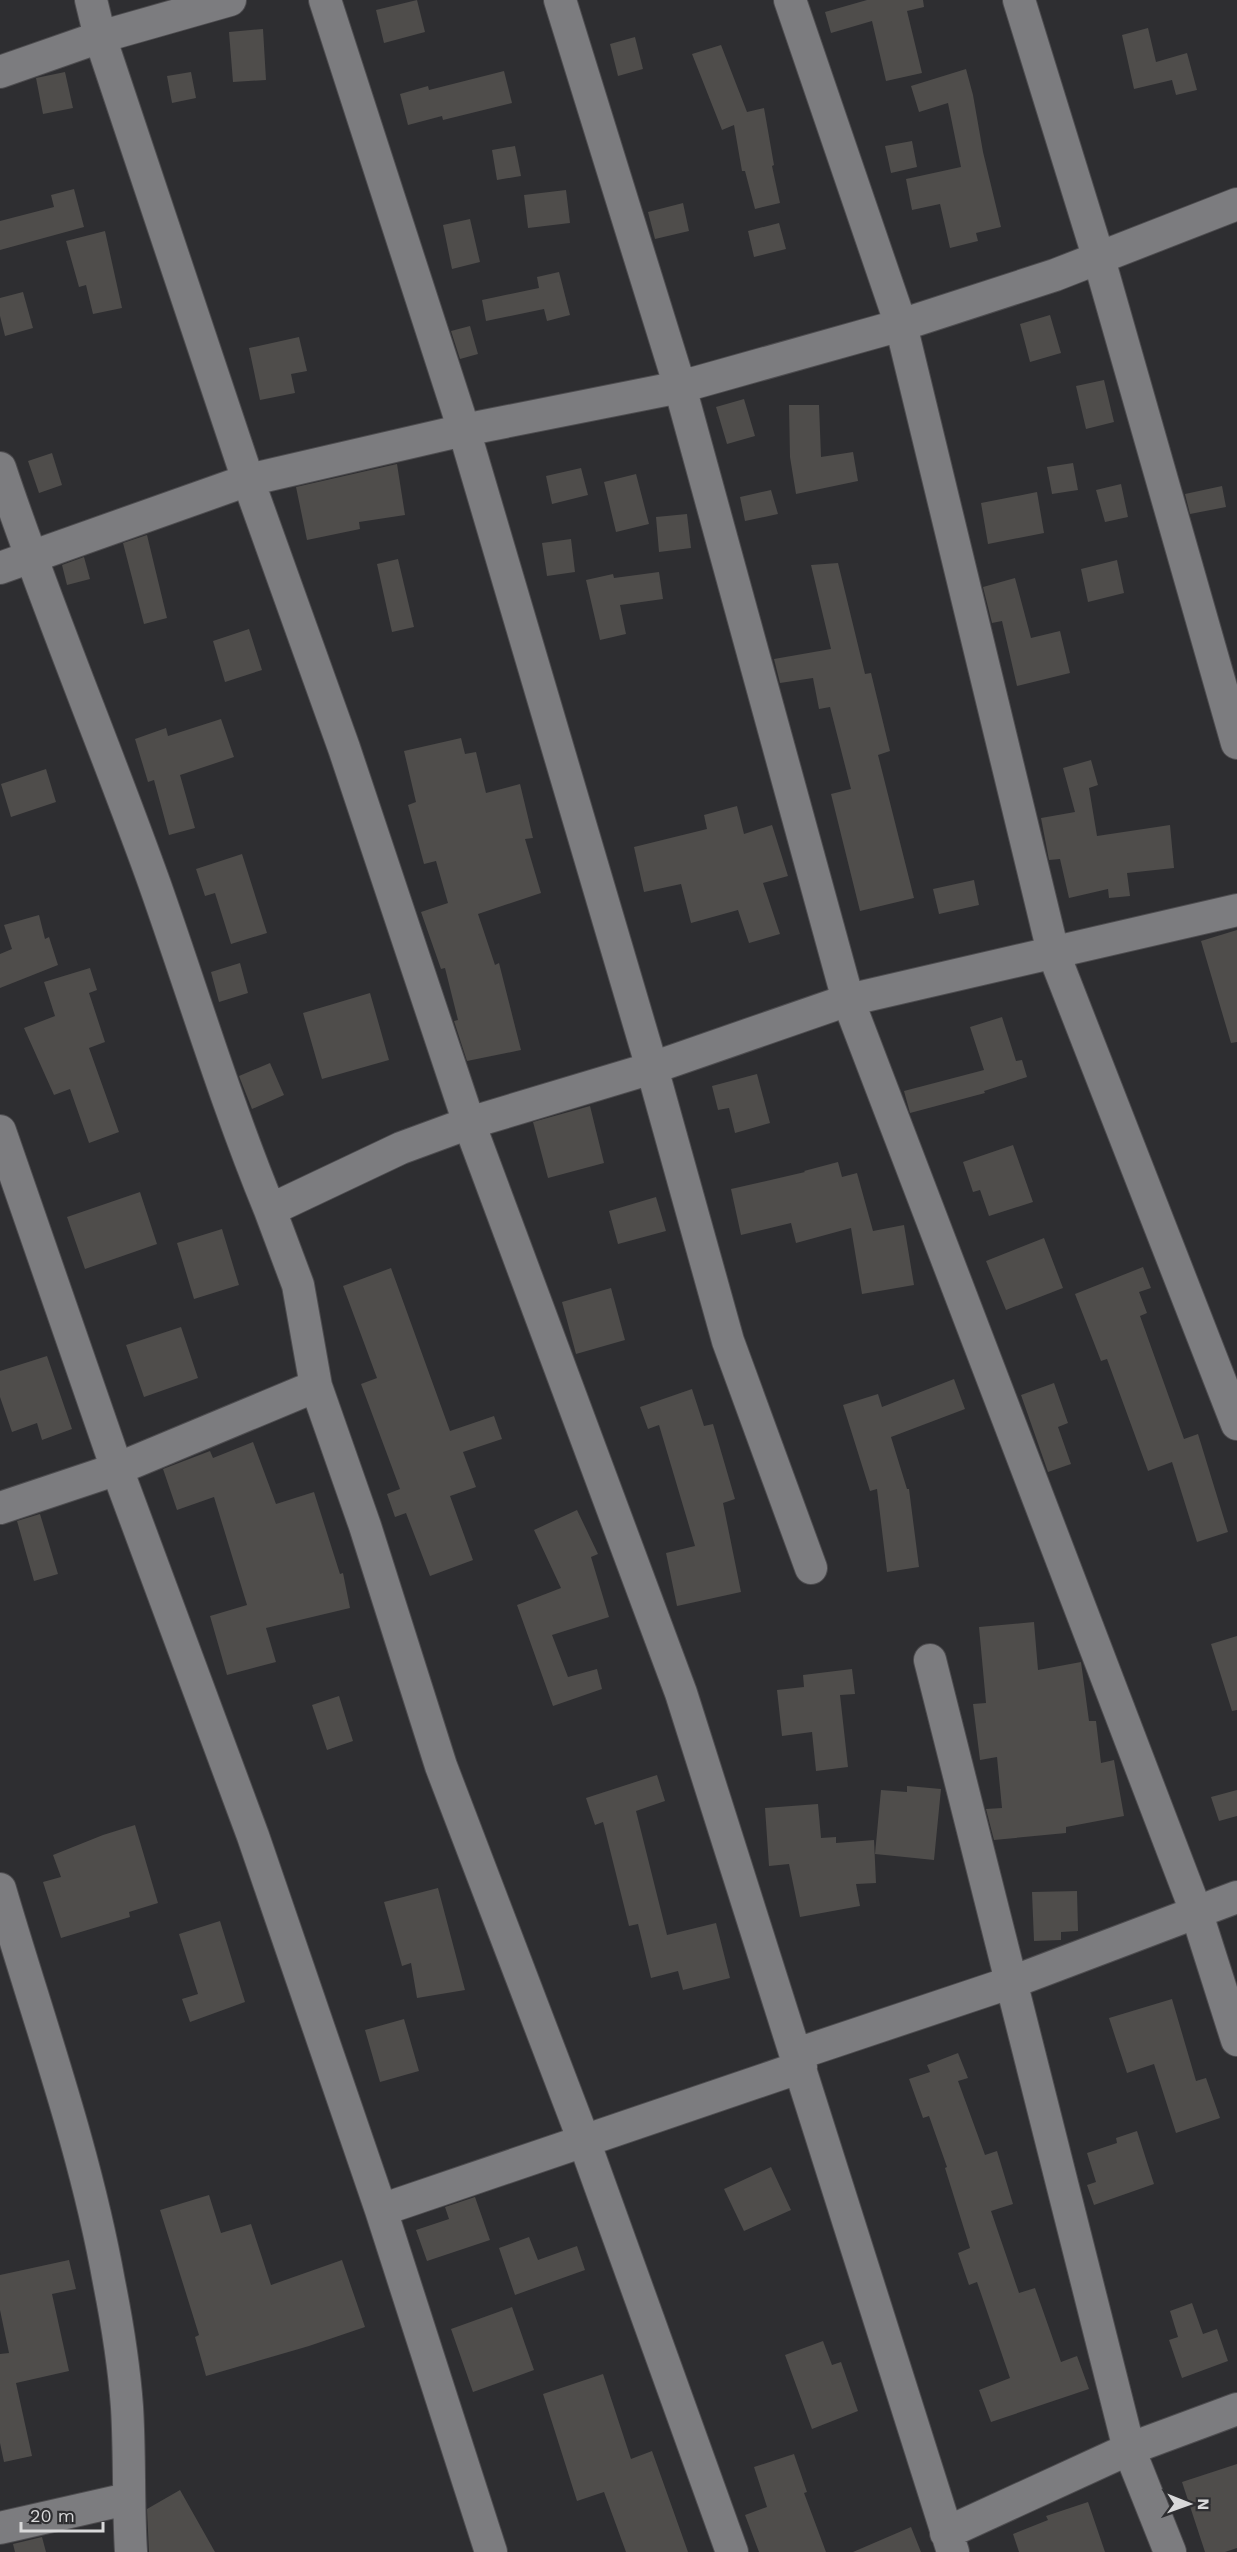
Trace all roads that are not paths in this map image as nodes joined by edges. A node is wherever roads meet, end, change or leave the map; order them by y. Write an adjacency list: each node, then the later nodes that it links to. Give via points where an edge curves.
1 (91, 0): 7 (street)
2 (230, 0): 7 (street)
3 (325, 0): 13 (street)
4 (560, 0): 12 (street)
5 (790, 0): 11 (street)
6 (1019, 0): 10 (street)
7 (100, 37): 8 (street); 15 (street)
8 (0, 72)
9 (1237, 204): 10 (street)
10 (1098, 258): 11 (street); 18 (street)
11 (901, 325): 12 (street); 20 (street)
12 (681, 387): 13 (street); 21 (street)
13 (464, 430): 15 (street); 22 (street)
14 (0, 468): 16 (street)
15 (248, 480): 16 (street); 23 (street, via 344,748)
16 (30, 557): 17 (street); 25 (street, via 154,884)
17 (0, 568)
18 (1237, 743)
19 (1237, 910): 20 (street)
20 (1053, 952): 21 (street); 27 (street)
21 (848, 1000): 22 (street); 34 (street)
22 (652, 1068): 23 (street); 30 (street, via 728,1341)
23 (469, 1123): 25 (street, via 401,1148); 37 (street, via 681,1693)
24 (0, 1131): 28 (street)
25 (270, 1210): 26 (street, via 298,1286)
26 (316, 1386): 28 (street); 38 (street, via 441,1766)
27 (1237, 1424)
28 (117, 1469): 29 (street); 39 (street, via 253,1836)
29 (0, 1508)
30 (811, 1568)
31 (930, 1660): 35 (street)
32 (0, 1889): 42 (street, via 85,2168 110,2282 127,2404)
33 (1237, 1897): 34 (street)
34 (1197, 1914): 35 (street); 36 (street)
35 (1012, 1982): 37 (street); 41 (street)
36 (1237, 2040)
37 (799, 2061): 38 (street); 44 (street)
38 (584, 2141): 39 (street); 47 (street)
39 (381, 2210): 46 (street)
40 (1237, 2409): 41 (street)
41 (1129, 2449): 44 (street); 48 (street)
42 (127, 2499): 43 (street); 45 (street)
43 (0, 2528)
44 (950, 2542)
45 (131, 2552)
46 (491, 2552)
47 (732, 2552)
48 (1170, 2552)

